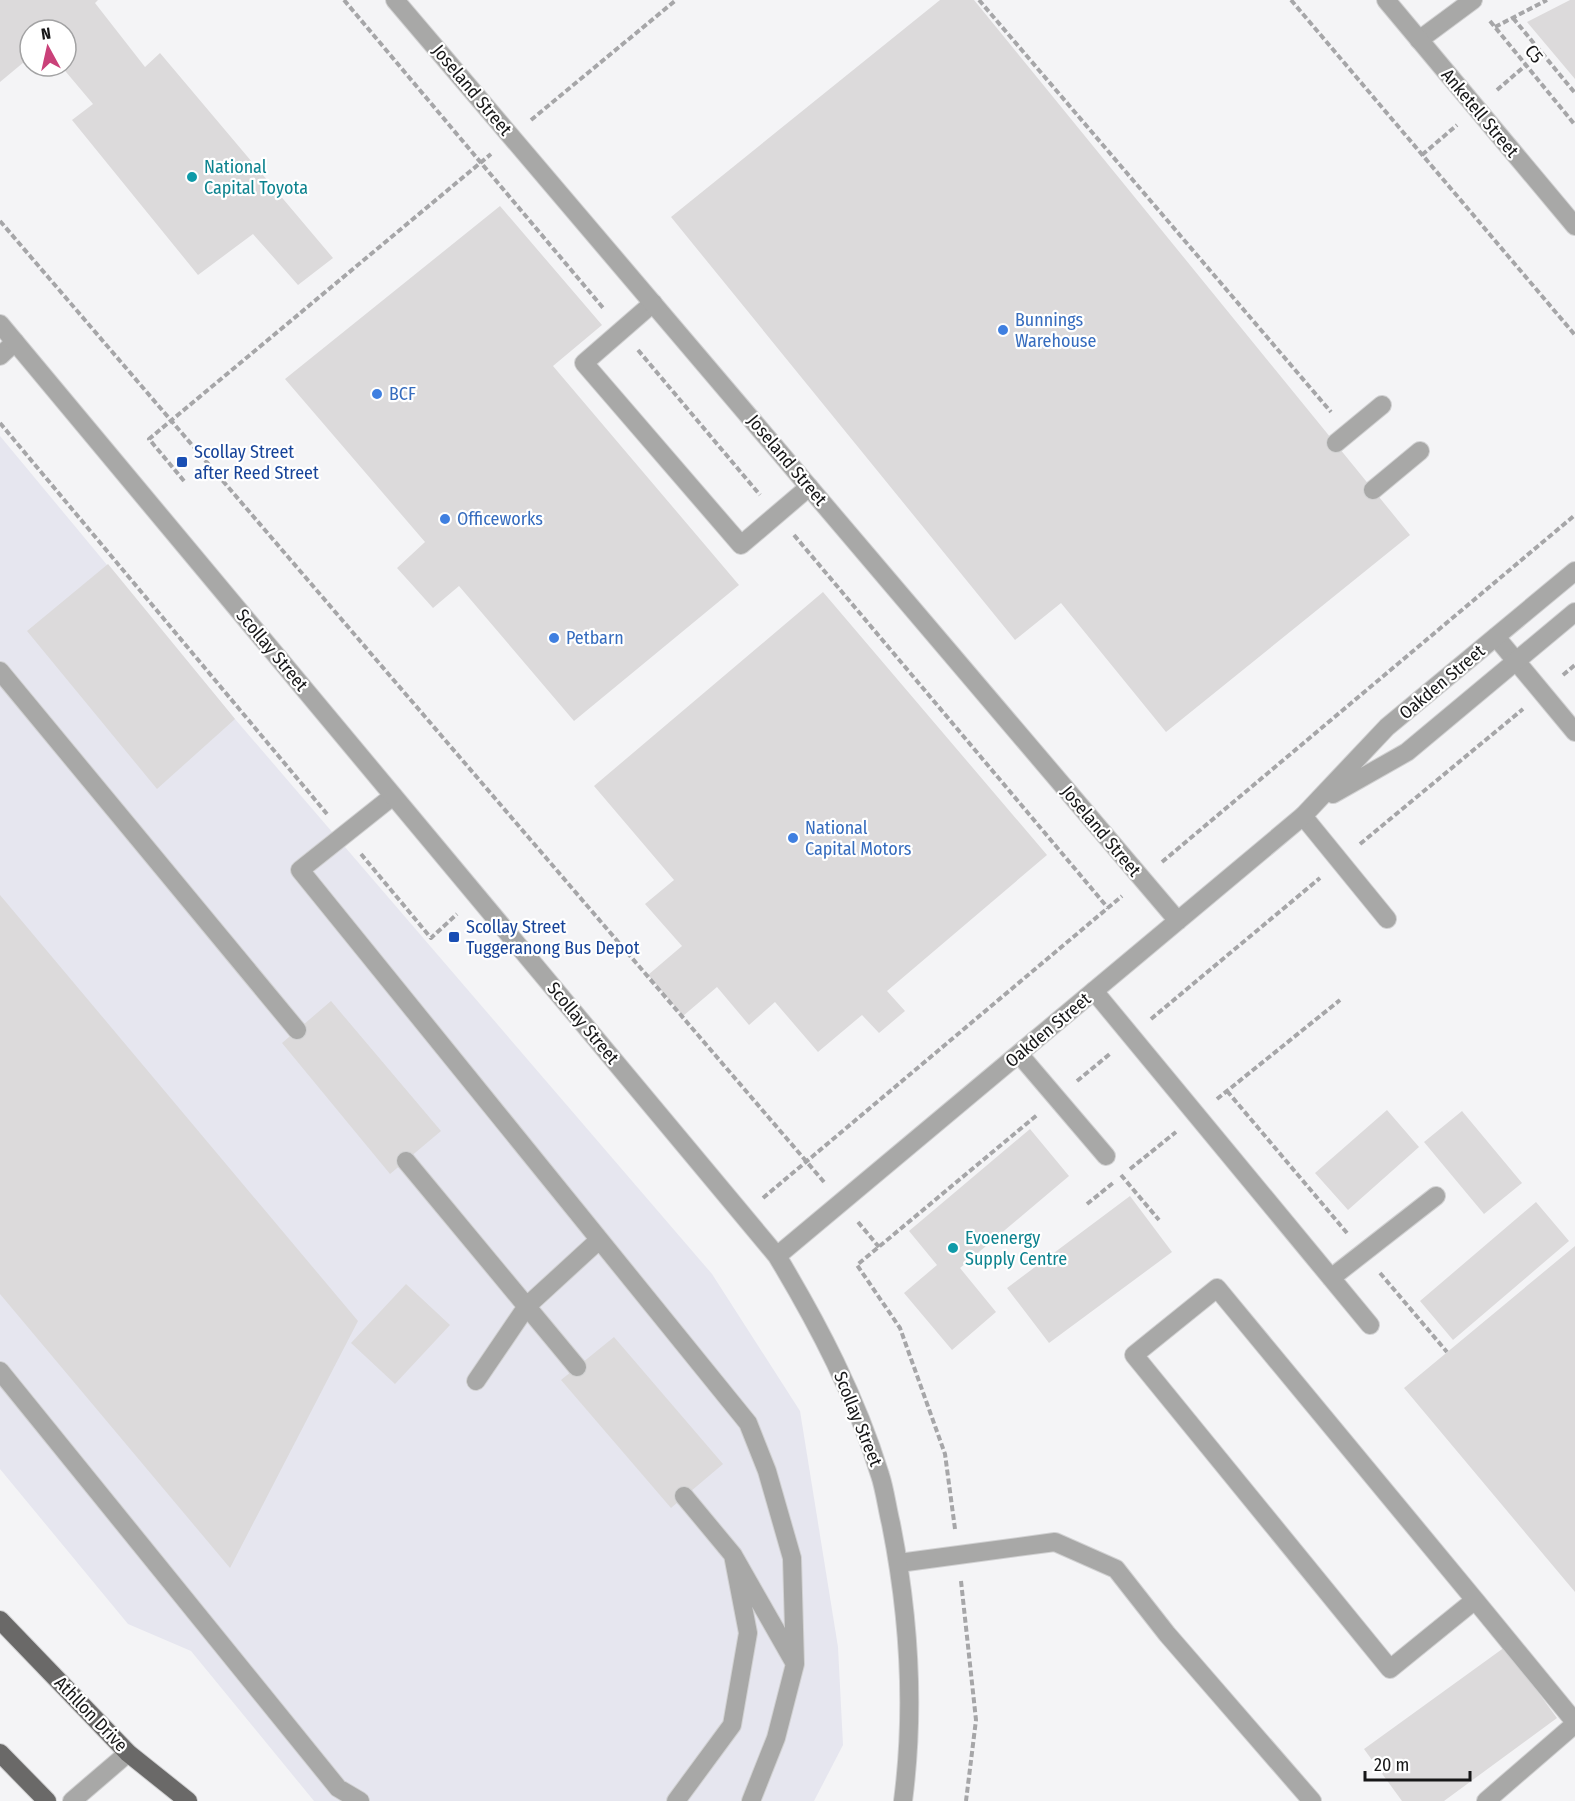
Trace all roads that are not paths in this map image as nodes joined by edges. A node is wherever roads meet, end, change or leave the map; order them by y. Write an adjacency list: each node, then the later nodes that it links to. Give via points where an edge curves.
1 (395, 0): 6 (street, Joseland Street)
2 (1386, 0): 4 (street, Anketell Street)
3 (1473, 0): 4 (street)
4 (1419, 40): 5 (street, Anketell Street)
5 (1575, 226)
6 (653, 303): 13 (street, Joseland Street); 13 (street, via 584,363 741,545)
7 (0, 324): 8 (street, Scollay Street)
8 (15, 342): 9 (street); 21 (street, Scollay Street)
9 (0, 356)
10 (1382, 405): 11 (street)
11 (1342, 438)
12 (1420, 451): 14 (street)
13 (809, 487): 25 (street, Joseland Street)
14 (1373, 490)
15 (1575, 571): 17 (street, Oakden Street)
16 (1575, 612): 18 (street, Oakden Street)
17 (1496, 637): 18 (street); 22 (street, Oakden Street, via 1387,728)
18 (1516, 661): 20 (street); 22 (street, Oakden Street, via 1407,752)
19 (0, 671): 27 (street)
20 (1575, 732)
21 (393, 796): 32 (street, via 300,870); 33 (street, Scollay Street)
22 (1318, 803): 23 (street, Oakden Street)
23 (1303, 816): 24 (street); 25 (street, Oakden Street)
24 (1387, 919)
25 (1178, 921): 26 (street, Oakden Street)
26 (1094, 991): 28 (street, Oakden Street); 34 (street)
27 (297, 1030)
28 (1019, 1054): 29 (street); 33 (street, Oakden Street)
29 (1106, 1156)
30 (406, 1161): 35 (street)
31 (1436, 1196): 34 (street)
32 (599, 1240): 35 (street); 45 (street, via 748,1424 767,1471 792,1558)
33 (777, 1256): 42 (street, Scollay Street, via 817,1322 850,1392 881,1476)
34 (1331, 1278): 36 (street)
35 (527, 1306): 37 (street); 39 (street)
36 (1370, 1325)
37 (577, 1367)
38 (0, 1371): 52 (street, via 338,1788)
39 (476, 1381)
40 (684, 1496): 41 (street)
41 (733, 1555): 45 (street); 53 (street, via 748,1633 732,1725)
42 (899, 1563): 55 (street, Scollay Street, via 909,1667); 56 (street, via 1055,1542 1116,1569)
43 (1475, 1600): 43 (street, via 1217,1288 1134,1354 1390,1669); 46 (street)
44 (0, 1620): 48 (main road, Athllon Drive)
45 (795, 1664): 54 (street, via 776,1738)
46 (1575, 1723): 57 (street)
47 (0, 1752): 49 (main road)
48 (128, 1753): 50 (street); 51 (main road, Athllon Drive)
49 (47, 1801)
50 (72, 1801)
51 (188, 1801)
52 (360, 1801)
53 (676, 1801)
54 (751, 1801)
55 (903, 1801)
56 (1312, 1801)
57 (1486, 1801)

